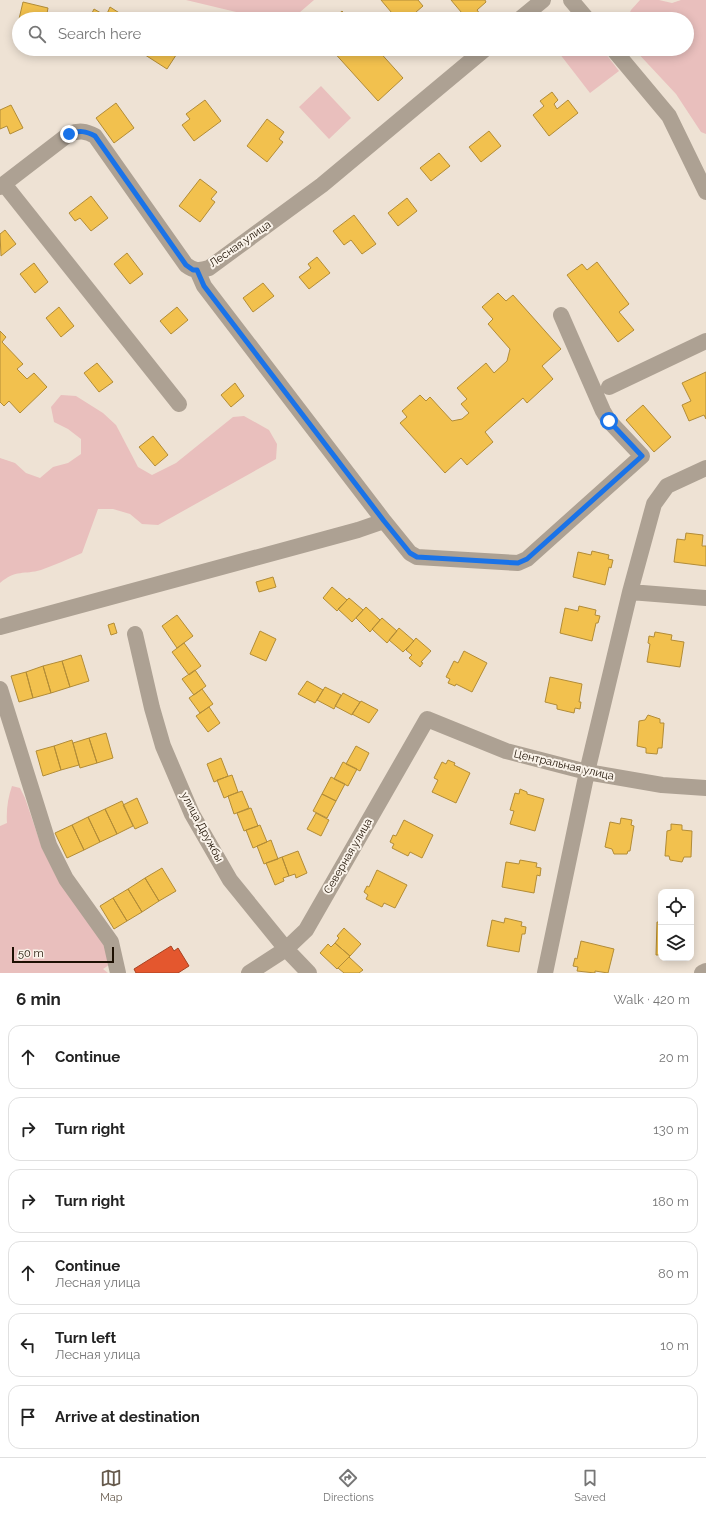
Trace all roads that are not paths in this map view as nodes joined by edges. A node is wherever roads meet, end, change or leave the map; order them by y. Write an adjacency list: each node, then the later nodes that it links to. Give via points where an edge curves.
1 (543, 0): 3 (street)
2 (571, 0): 4 (street)
3 (528, 12)
4 (581, 12)
5 (477, 56): 9 (street, Лесная улица, via 322,185 208,268)
6 (619, 56): 8 (street, via 669,116)
7 (2, 186): 9 (street, Лесная улица, via 69,134 76,131 89,133 95,136 186,265); 13 (street)
8 (706, 192)
9 (197, 270): 15 (street, via 204,286)
10 (561, 315): 15 (street, via 603,411 609,421 642,456 527,559 518,563 417,557 410,553)
11 (706, 341): 12 (street)
12 (610, 387)
13 (180, 404)
14 (706, 468): 16 (street, via 667,486 654,504)
15 (384, 521): 18 (street)
16 (630, 592): 17 (street); 22 (street)
17 (706, 598)
18 (0, 627)
19 (135, 634): 24 (street, улица Дружбы, via 163,746 192,814 230,880)
20 (0, 689): 26 (street, via 48,845 66,879 112,942)
21 (426, 719): 22 (street, Центральная улица, via 506,751); 24 (street, Северная улица, via 306,930)
22 (587, 772): 23 (street, Центральная улица, via 662,785); 29 (street)
23 (706, 788)
24 (286, 949): 27 (street, Северная улица); 28 (street, улица Дружбы)
25 (706, 971): 30 (street)
26 (118, 973)
27 (250, 973)
28 (309, 973)
29 (545, 973)
30 (702, 973)

